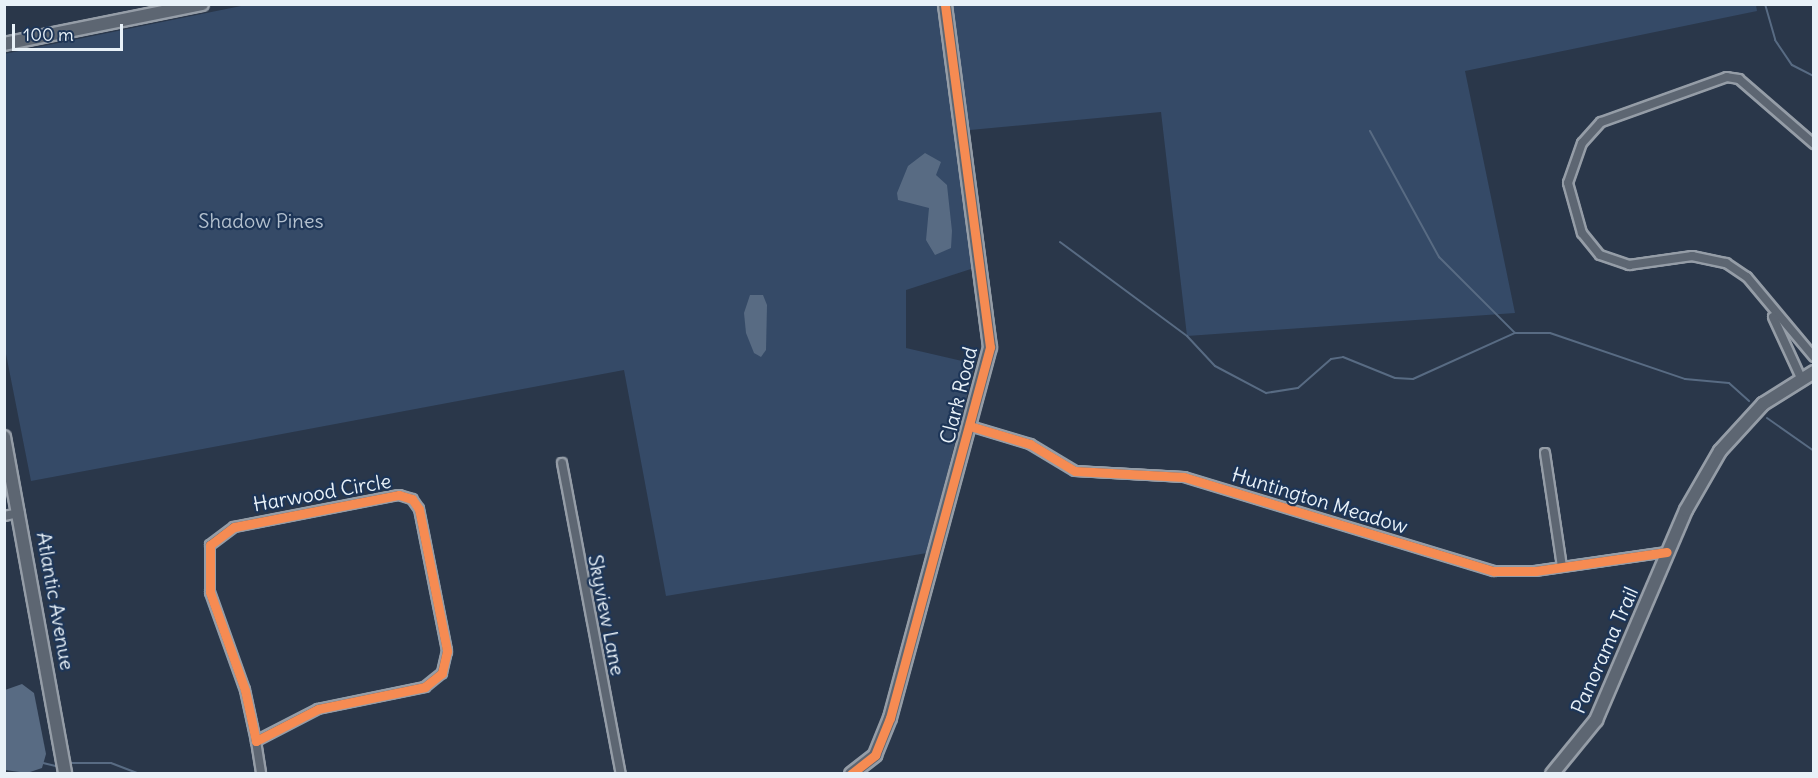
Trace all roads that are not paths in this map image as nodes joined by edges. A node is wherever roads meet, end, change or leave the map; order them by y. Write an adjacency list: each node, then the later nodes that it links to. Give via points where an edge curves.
1 (202, 4): 3 (street)
2 (945, 4): 9 (street, Clark Road, via 989,324 988,358)
3 (4, 44)
4 (1814, 144): 5 (street, via 1739,79 1727,77 1601,122 1582,142 1570,169 1569,189 1582,233 1600,255 1629,265 1692,256 1716,259 1747,277)
5 (1770, 311): 6 (street); 8 (street)
6 (1814, 357)
7 (1814, 372): 8 (street, Panorama Trail)
8 (1801, 378): 15 (street, Panorama Trail, via 1750,417 1720,451)
9 (970, 426): 16 (street, Huntington Meadow, via 1030,444 1075,471 1184,477 1494,571); 21 (street, Clark Road, via 885,733 875,755)
10 (4, 437): 13 (street, Atlantic Avenue)
11 (1545, 453): 16 (street)
12 (561, 463): 20 (street, Skyview Lane)
13 (20, 513): 14 (street); 18 (street, Atlantic Avenue)
14 (4, 516)
15 (1667, 552): 16 (street, Huntington Meadow); 22 (street, Panorama Trail, via 1596,720)
16 (1562, 567)
17 (256, 741): 17 (street, Harwood Circle, via 245,690 210,592 210,545 224,531 242,525 409,497 419,509 447,651 442,673 417,690 318,710); 19 (street, Harwood Circle)
18 (65, 774)
19 (261, 774)
20 (621, 774)
21 (852, 774)
22 (1552, 774)

